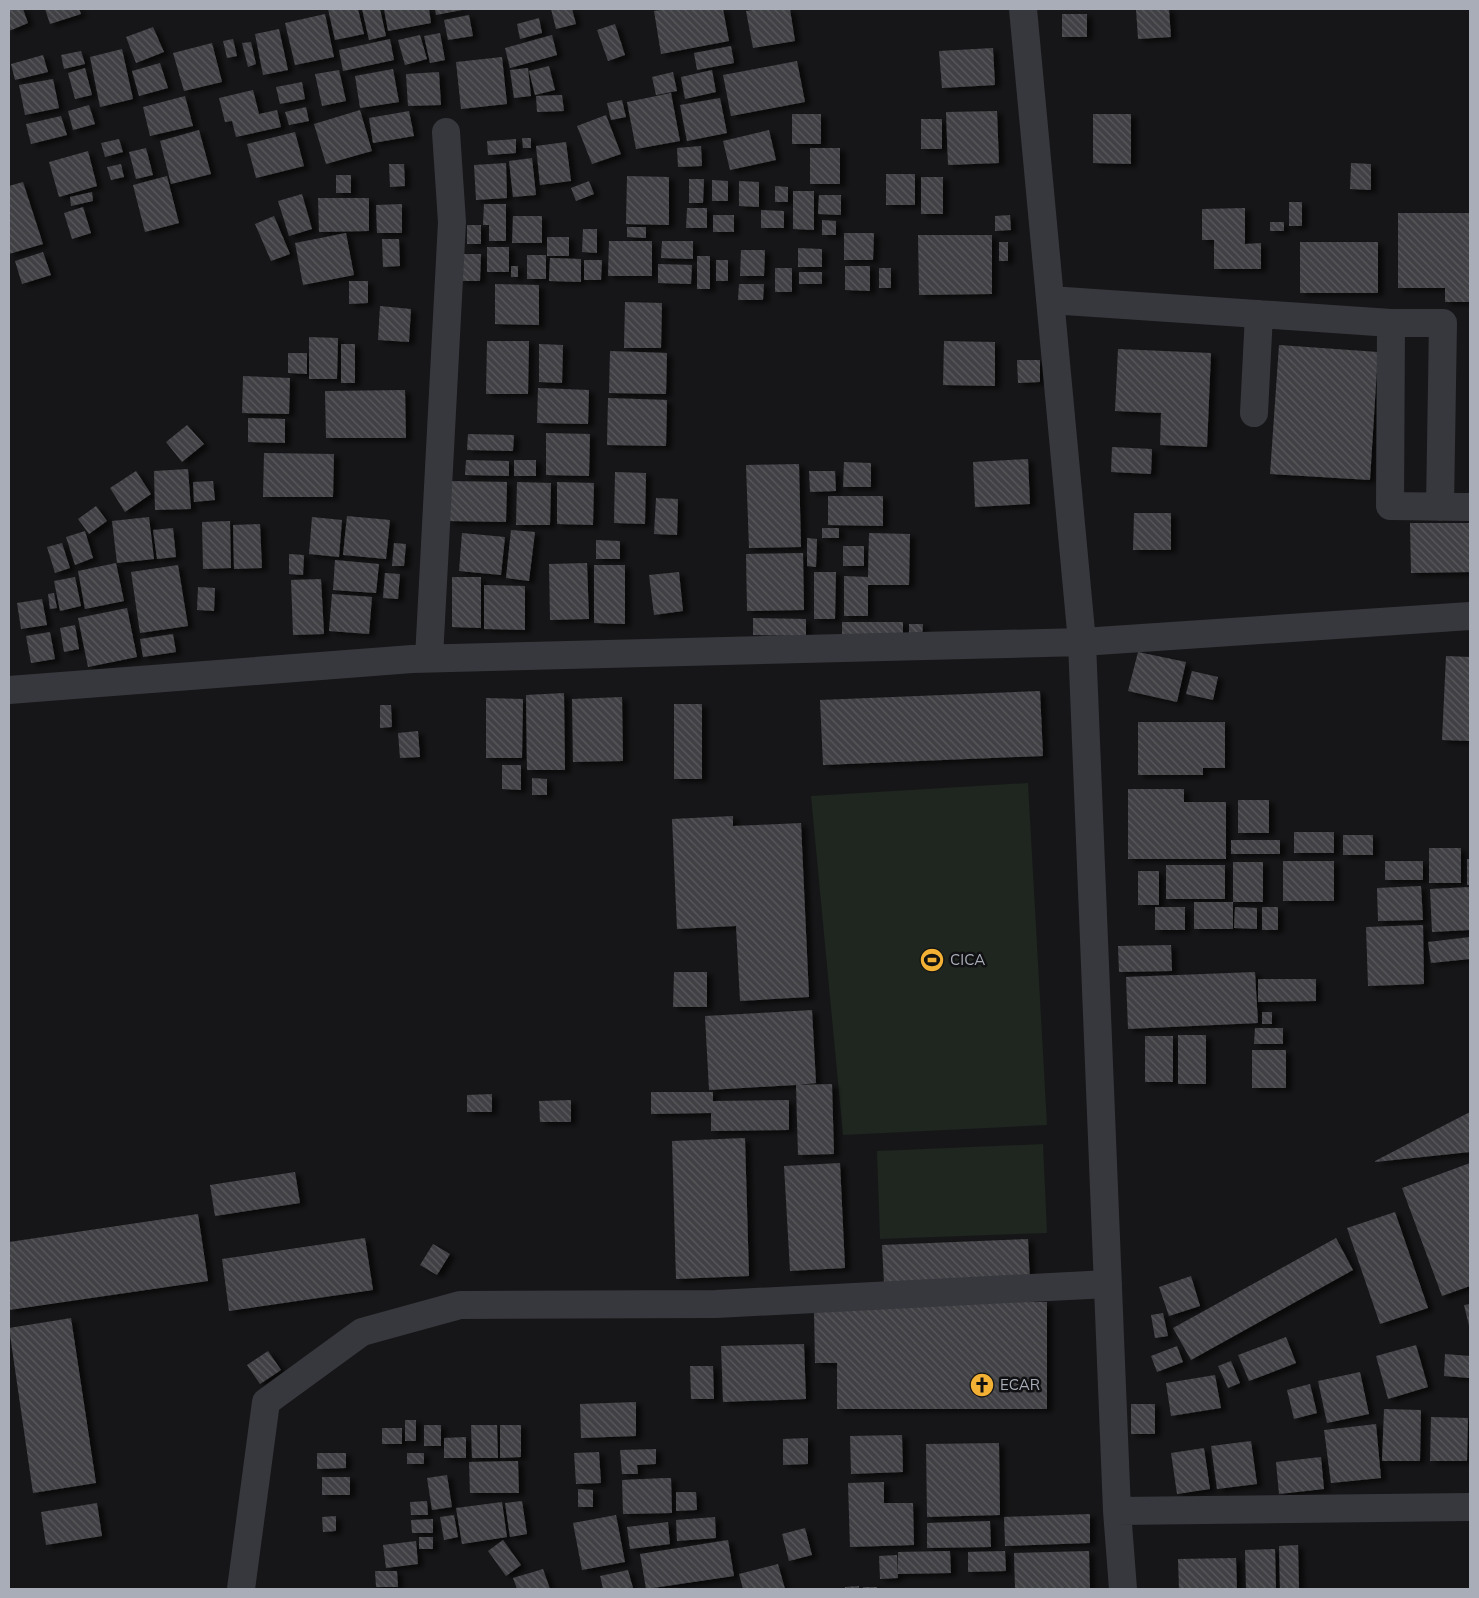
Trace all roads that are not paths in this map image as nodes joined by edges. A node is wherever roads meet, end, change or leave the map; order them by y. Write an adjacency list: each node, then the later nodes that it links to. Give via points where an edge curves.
1 (1023, 9): 3 (street)
2 (446, 132): 11 (street, via 452,222)
3 (1050, 300): 4 (street); 10 (street)
4 (1259, 314): 5 (street); 6 (street)
5 (1391, 323): 7 (street, via 1390,506); 7 (street, via 1443,323)
6 (1254, 413)
7 (1440, 507): 8 (street)
8 (1470, 507)
9 (1470, 616): 10 (street)
10 (1082, 642): 11 (street); 13 (street)
11 (429, 658): 12 (street)
12 (9, 690)
13 (1108, 1284): 15 (street); 16 (street, via 716,1304 460,1305 362,1332 266,1402)
14 (1470, 1508): 15 (street)
15 (1118, 1511): 17 (street)
16 (241, 1589)
17 (1123, 1589)

